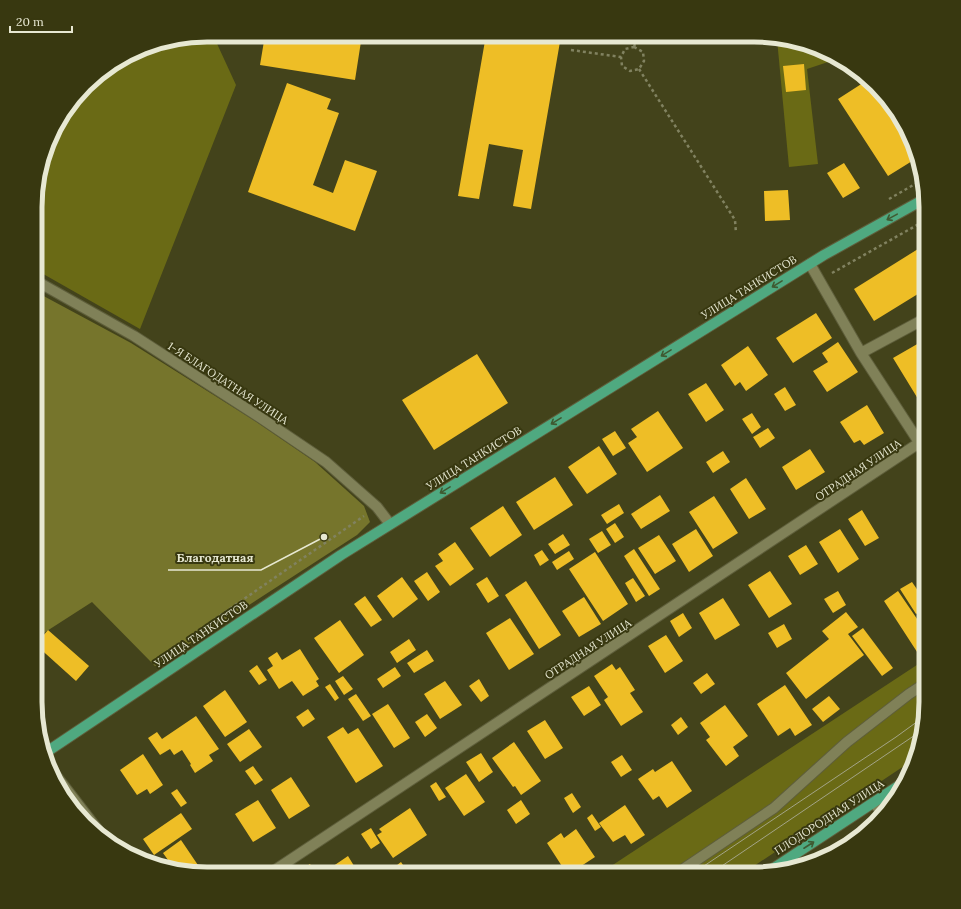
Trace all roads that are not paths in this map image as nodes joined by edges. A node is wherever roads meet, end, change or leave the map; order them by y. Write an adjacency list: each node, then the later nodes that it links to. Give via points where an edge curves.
1 (919, 202): 2 (main road, УЛИЦА ТАНКИСТОВ, one-way to 2)
2 (810, 264): 5 (street); 7 (main road, УЛИЦА ТАНКИСТОВ, one-way to 7)
3 (42, 284): 7 (street, 1-Я БЛАГОДАТНАЯ УЛИЦА, via 134,336 326,462 377,507)
4 (919, 322): 5 (street)
5 (861, 353): 6 (street)
6 (919, 443): 16 (street, ОТРАДНАЯ УЛИЦА)
7 (390, 524): 9 (main road, УЛИЦА ТАНКИСТОВ)
8 (919, 688): 17 (street, via 847,742 774,808)
9 (49, 750)
10 (894, 788): 12 (main road, ПЛОДОРОДНАЯ УЛИЦА)
11 (69, 793): 14 (street)
12 (873, 802): 13 (street); 15 (main road, ПЛОДОРОДНАЯ УЛИЦА, one-way to 12)
13 (880, 809)
14 (86, 814)
15 (777, 866)
16 (280, 867)
17 (686, 867)

